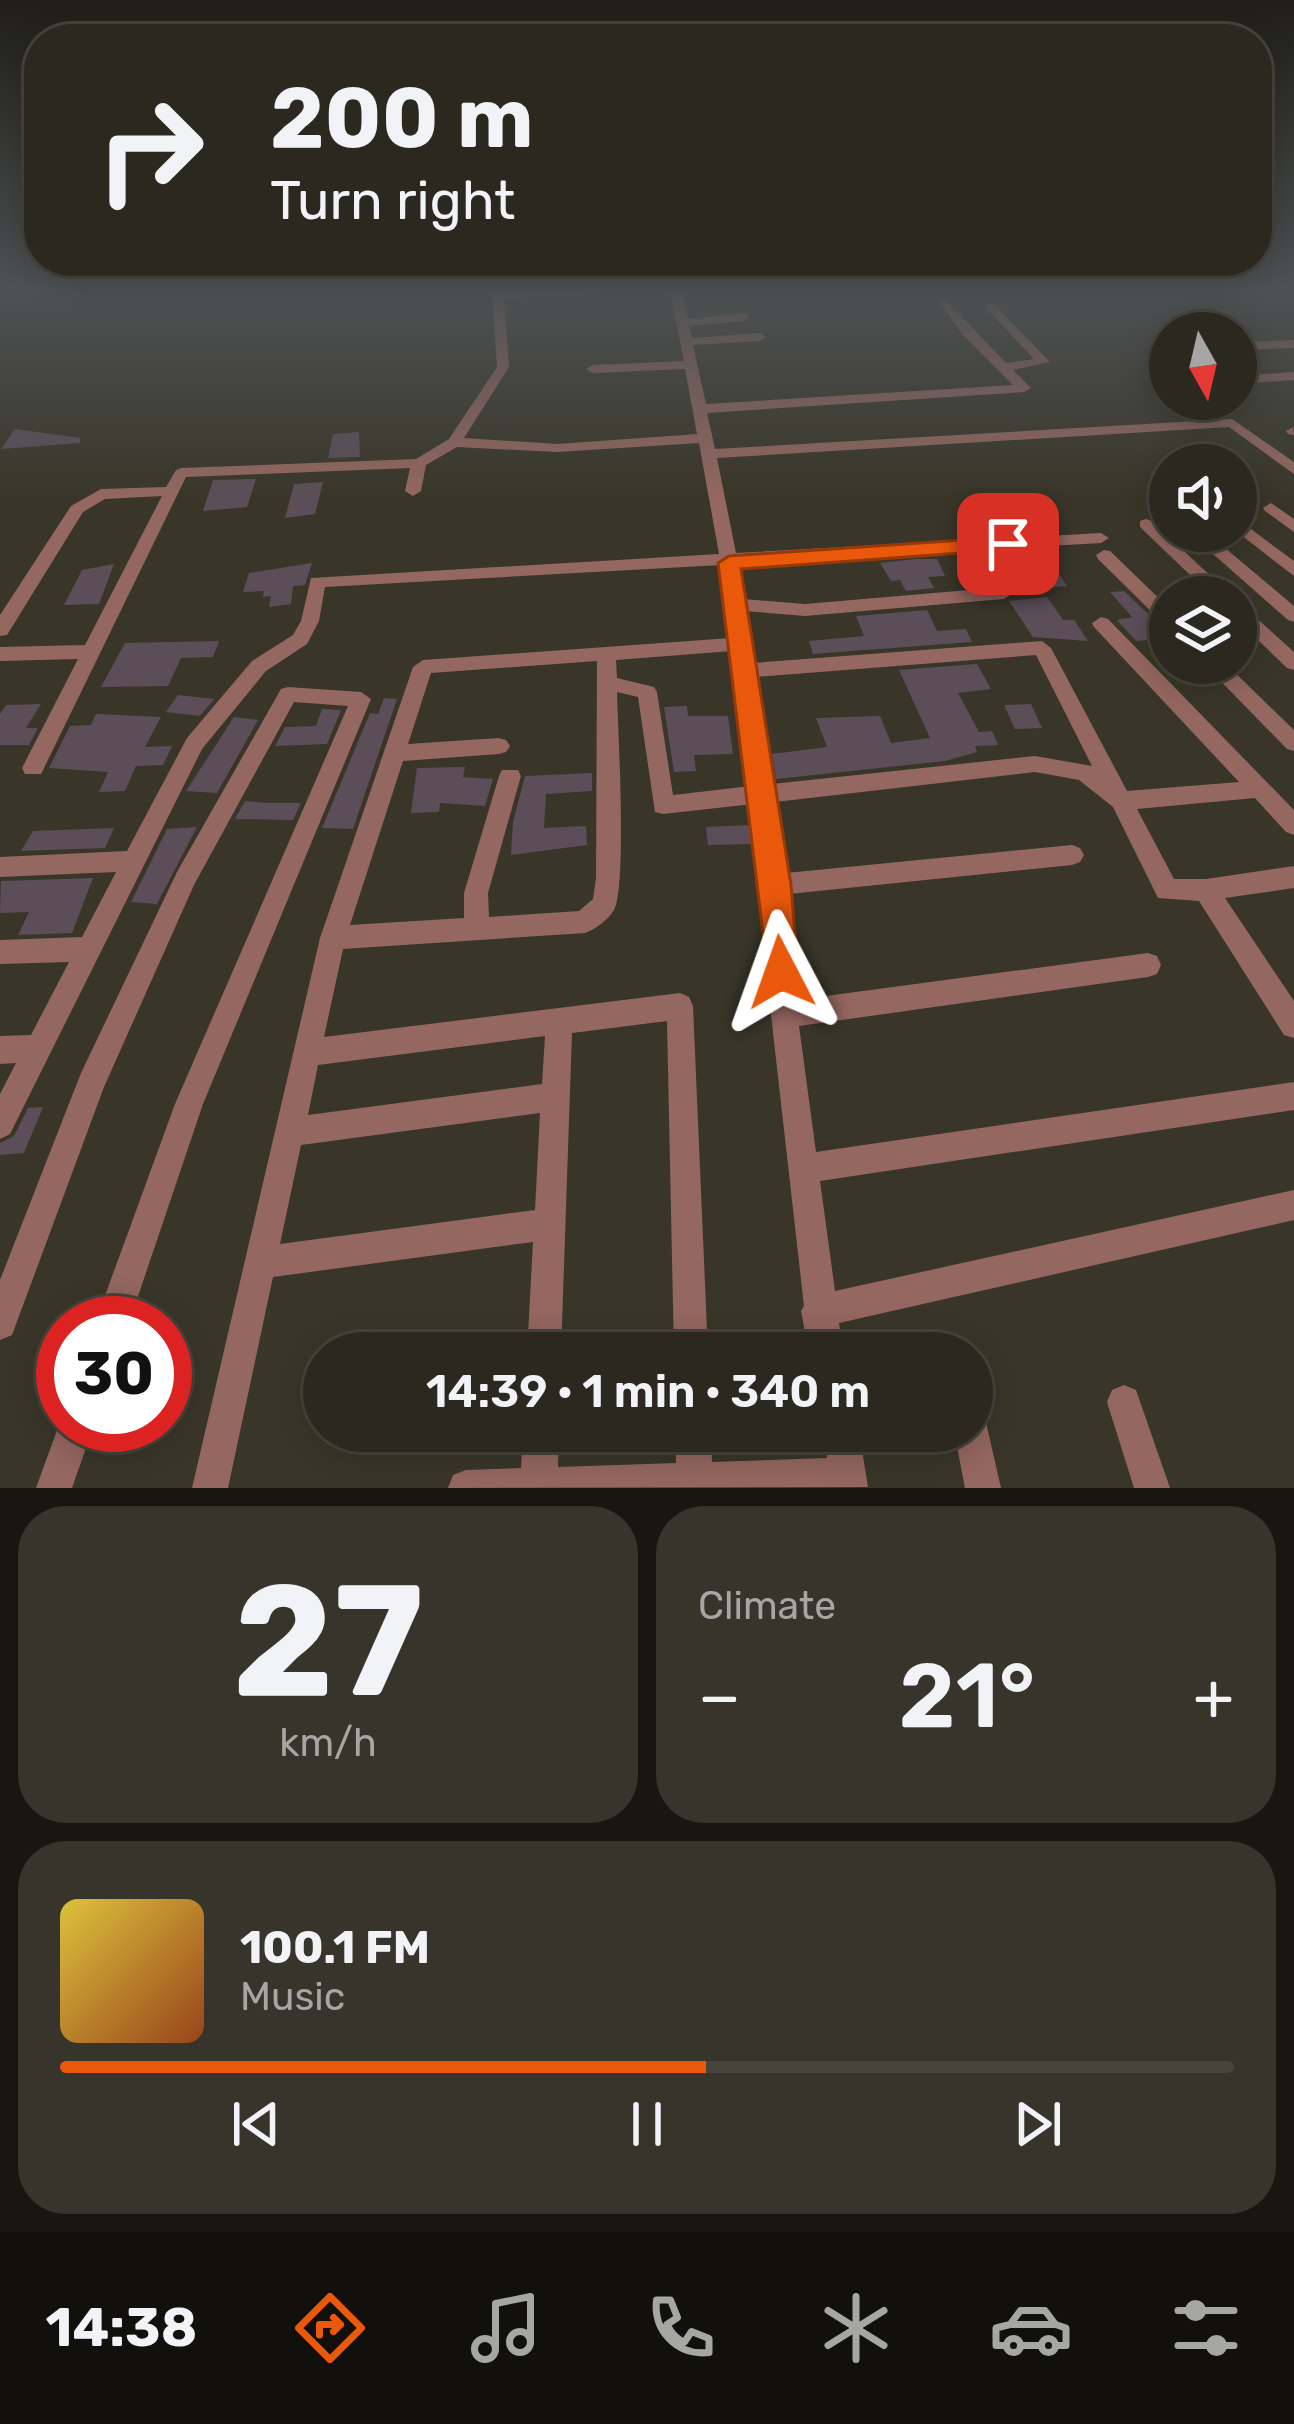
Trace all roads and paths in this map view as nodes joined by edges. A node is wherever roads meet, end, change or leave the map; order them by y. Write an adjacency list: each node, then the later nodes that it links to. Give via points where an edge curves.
1 (502, 359): 11 (street)
2 (618, 359): 7 (street)
3 (690, 359): 10 (street)
4 (997, 359): 6 (street)
5 (1042, 359): 6 (street)
6 (1004, 367): 10 (street, via 1024,388)
7 (593, 369)
8 (1294, 376): 9 (street)
9 (1257, 379)
10 (700, 409): 12 (street)
11 (454, 442): 12 (street); 13 (street)
12 (707, 446): 14 (street, via 1232,423); 22 (street)
13 (419, 463): 15 (street, via 181,473); 16 (street)
14 (1294, 469)
15 (172, 491): 31 (street, via 101,494 77,509); 33 (street)
16 (413, 491)
17 (1271, 508): 19 (street)
18 (1146, 524): 24 (street)
19 (1294, 526)
20 (1257, 540): 23 (street)
21 (1219, 552): 28 (street)
22 (729, 563): 26 (street, via 1102,546); 27 (street); 49 (street, via 317,582 300,639 259,667 194,744)
23 (1294, 570)
24 (1202, 576)
25 (1004, 593): 27 (street, via 805,610)
26 (1149, 597)
27 (735, 604): 32 (street)
28 (1294, 616)
29 (1101, 622): 44 (street)
30 (1257, 629): 35 (street)
31 (0, 630)
32 (741, 644): 36 (street); 37 (street)
33 (92, 652): 34 (street); 42 (street)
34 (0, 654)
35 (1294, 663)
36 (606, 668): 41 (street, via 423,667); 45 (street, via 647,692 663,806); 54 (street, via 604,904 585,922)
37 (745, 671): 45 (street); 46 (street, via 1042,648)
38 (1234, 684): 39 (street)
39 (1294, 743)
40 (499, 746): 41 (street)
41 (393, 753): 55 (street)
42 (33, 768)
43 (510, 776): 54 (street, via 476,893)
44 (1260, 789): 46 (street); 47 (street)
45 (763, 798): 46 (street, via 1035,764 1084,772); 52 (street)
46 (1121, 801): 53 (street, via 1167,890)
47 (1294, 825)
48 (1072, 855): 52 (street)
49 (134, 861): 50 (street); 56 (street)
50 (0, 867)
51 (1294, 877): 53 (street)
52 (776, 885): 59 (street)
53 (1206, 890): 61 (street)
54 (477, 928): 55 (street)
55 (333, 938): 64 (street)
56 (89, 949): 57 (street); 62 (street)
57 (0, 952)
58 (1148, 965): 59 (street)
59 (784, 1016): 69 (street)
60 (559, 1023): 64 (street); 66 (street); 77 (street, via 680,1006)
61 (1294, 1024)
62 (38, 1049): 63 (street); 67 (street)
63 (0, 1050)
64 (307, 1053): 68 (street)
65 (1294, 1096): 69 (street)
66 (555, 1097): 68 (street); 71 (street)
67 (0, 1124)
68 (291, 1132): 72 (street)
69 (802, 1169): 74 (street)
70 (1294, 1205): 74 (street)
71 (550, 1224): 72 (street); 76 (street)
72 (263, 1262): 89 (street)
73 (121, 1296): 75 (street, via 189,1104 361,699 288,694 185,879 100,1063)
74 (818, 1311): 78 (street)
75 (0, 1323)
76 (545, 1332)
77 (690, 1332)
78 (822, 1332)
79 (1124, 1402): 92 (street)
80 (67, 1452): 88 (street)
81 (540, 1452): 87 (street)
82 (694, 1452): 85 (street)
83 (845, 1452): 86 (street)
84 (976, 1452): 91 (street)
85 (695, 1481): 86 (street); 87 (street)
86 (850, 1482)
87 (539, 1486): 90 (street)
88 (54, 1488)
89 (210, 1488)
90 (466, 1488)
91 (983, 1488)
92 (1152, 1488)

